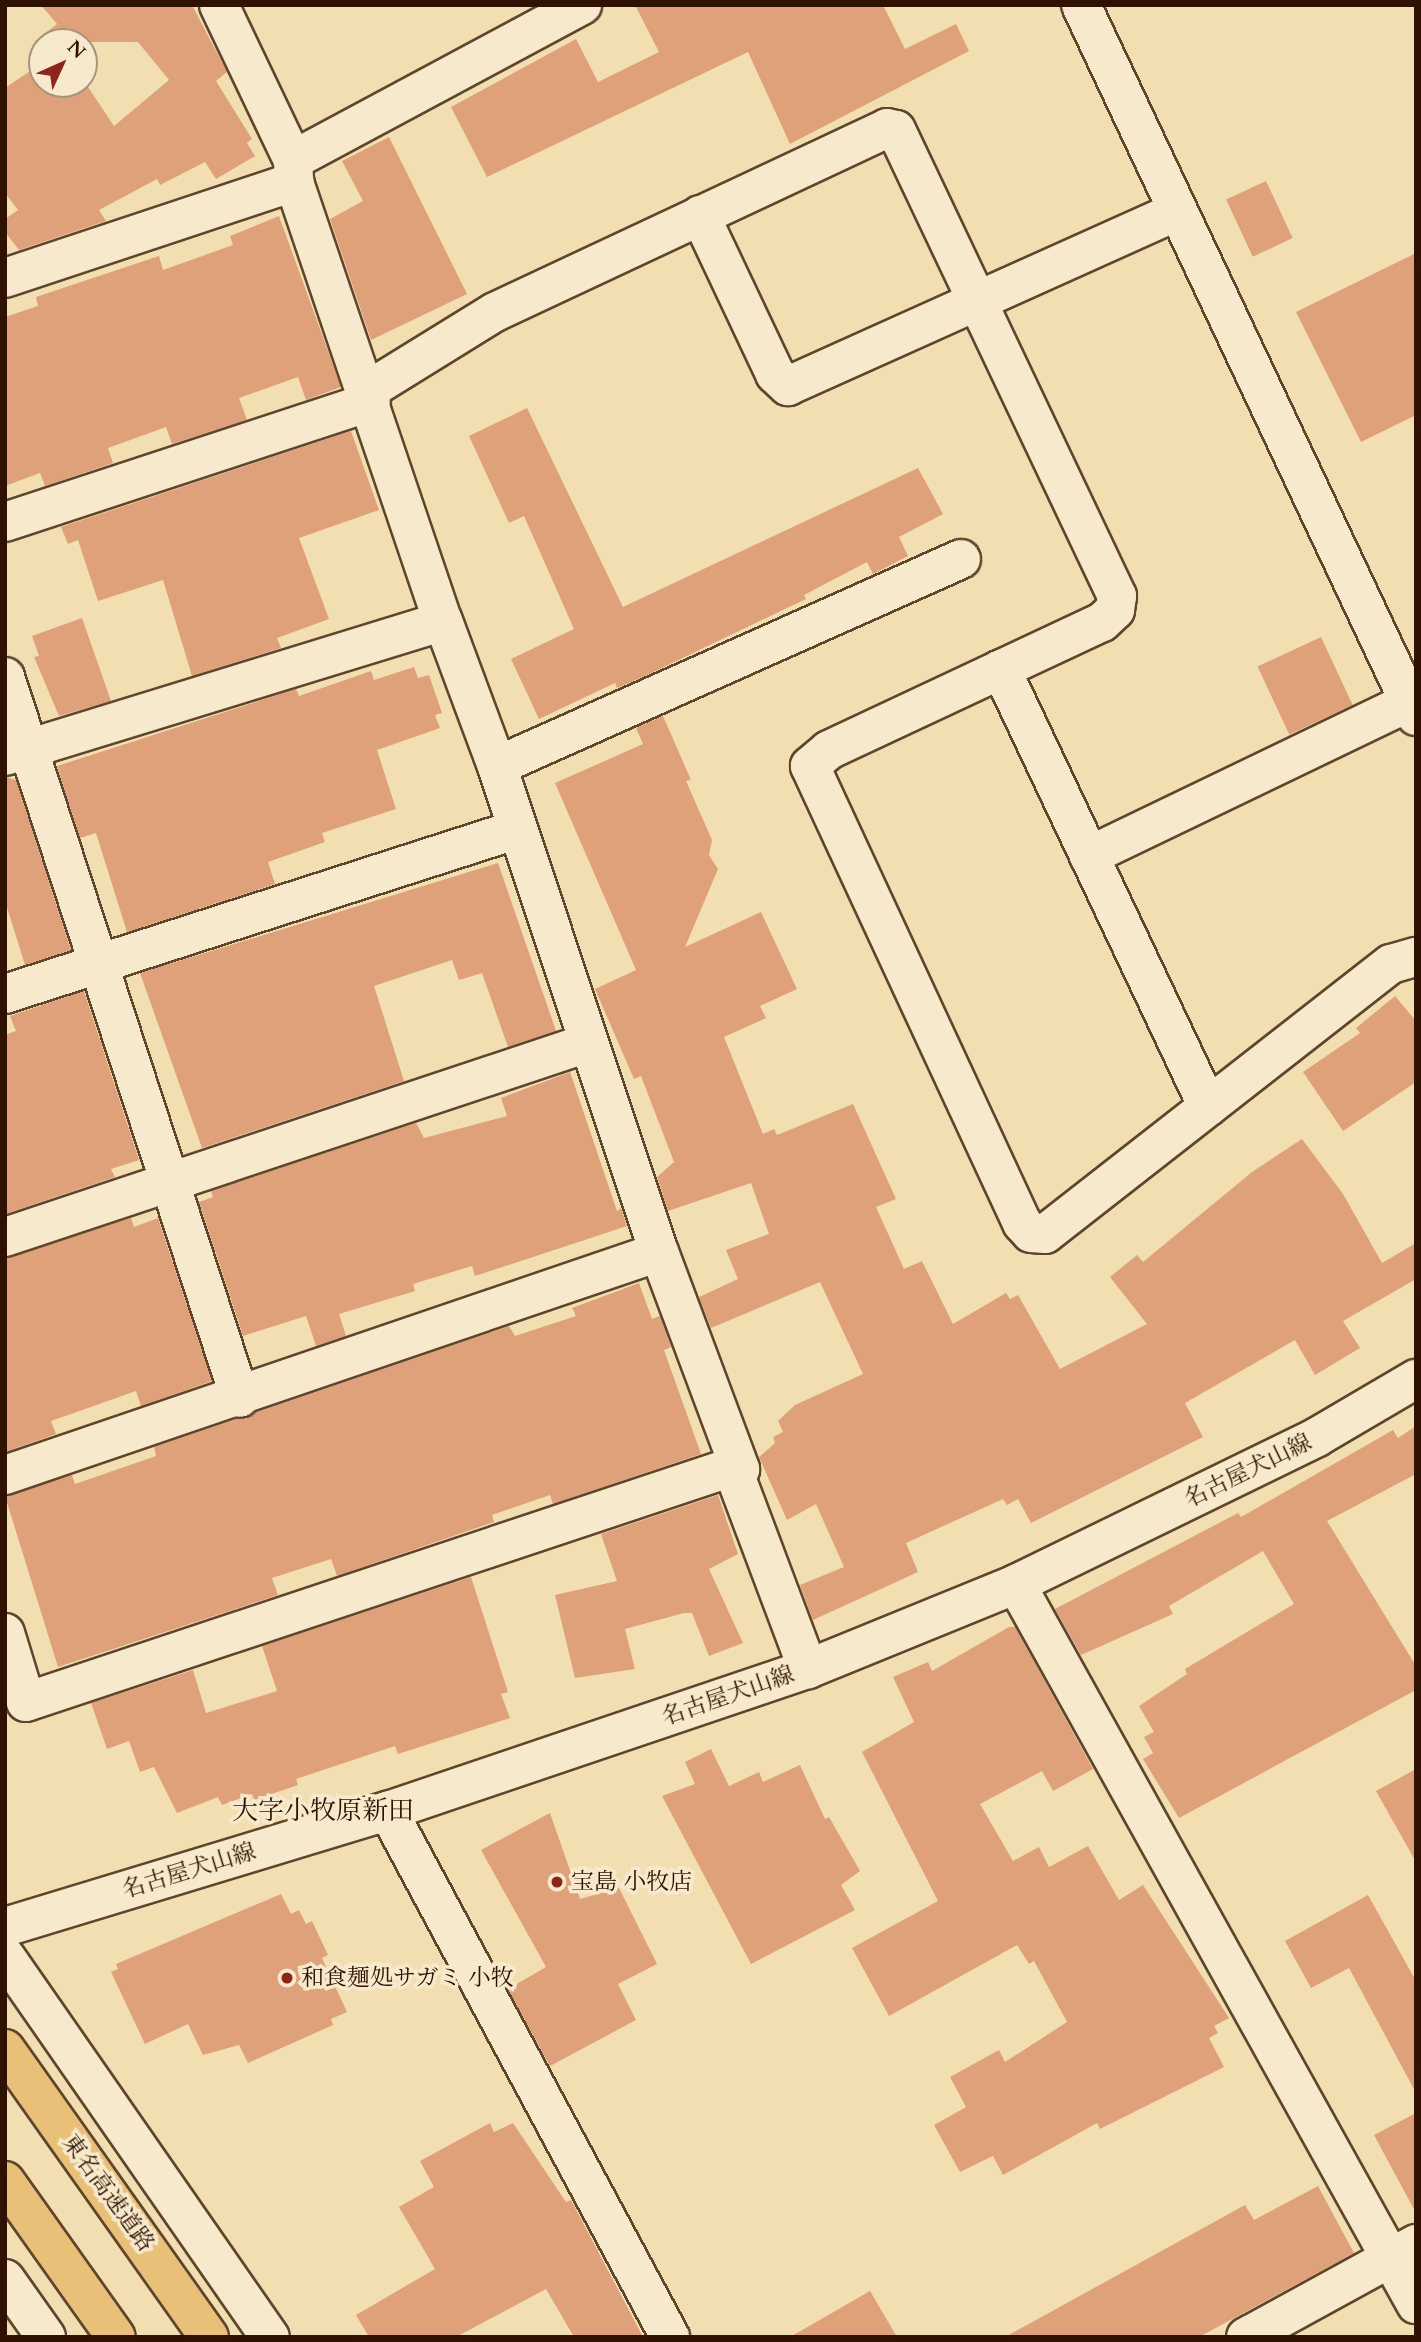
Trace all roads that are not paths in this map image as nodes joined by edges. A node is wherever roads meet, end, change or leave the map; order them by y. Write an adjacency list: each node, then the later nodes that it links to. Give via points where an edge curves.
1 (219, 5): 4 (street)
2 (582, 5): 4 (street)
3 (1081, 5): 5 (street)
4 (293, 171): 7 (street); 9 (street)
5 (1178, 211): 8 (street); 15 (street)
6 (700, 215): 8 (street, via 775,374 788,386); 8 (street, via 887,128 896,130); 9 (street, via 495,312)
7 (5, 278)
8 (977, 300): 13 (street, via 1117,596 1115,610 1102,622)
9 (369, 396): 10 (street); 12 (street)
10 (5, 522)
11 (961, 559): 17 (street)
12 (443, 621): 16 (street); 17 (street)
13 (1001, 669): 19 (street); 24 (street, via 829,750 810,766 1022,1223 1031,1233 1045,1234)
14 (5, 677): 16 (street)
15 (1413, 708): 19 (street)
16 (17, 752): 21 (street)
17 (498, 766): 18 (street)
18 (518, 829): 21 (street); 23 (street)
19 (1089, 856): 24 (street)
20 (1416, 957): 24 (street, via 1391,964)
21 (98, 963): 22 (street); 25 (street)
22 (5, 994)
23 (588, 1043): 25 (street); 27 (street)
24 (1208, 1107)
25 (169, 1185): 26 (street); 29 (street)
26 (5, 1237)
27 (659, 1252): 29 (street); 30 (street, via 740,1469)
28 (1416, 1379): 32 (street, 名古屋犬山線, via 1317,1437)
29 (240, 1398): 31 (street)
30 (732, 1467): 33 (street, via 26,1702); 34 (street)
31 (5, 1475)
32 (1016, 1584): 34 (street, 名古屋犬山線); 40 (street)
33 (5, 1633)
34 (808, 1669): 35 (street, 名古屋犬山線)
35 (388, 1811): 36 (street, 名古屋犬山線); 47 (street)
36 (5, 1927)
37 (5, 1956): 46 (street)
38 (5, 2049): 45 (highway, 東名高速道路)
39 (5, 2181): 44 (highway)
40 (1403, 2251): 42 (street); 48 (street)
41 (5, 2279): 43 (street)
42 (1416, 2304)
43 (46, 2337)
44 (116, 2337)
45 (209, 2337)
46 (270, 2337)
47 (670, 2337)
48 (1246, 2337)

